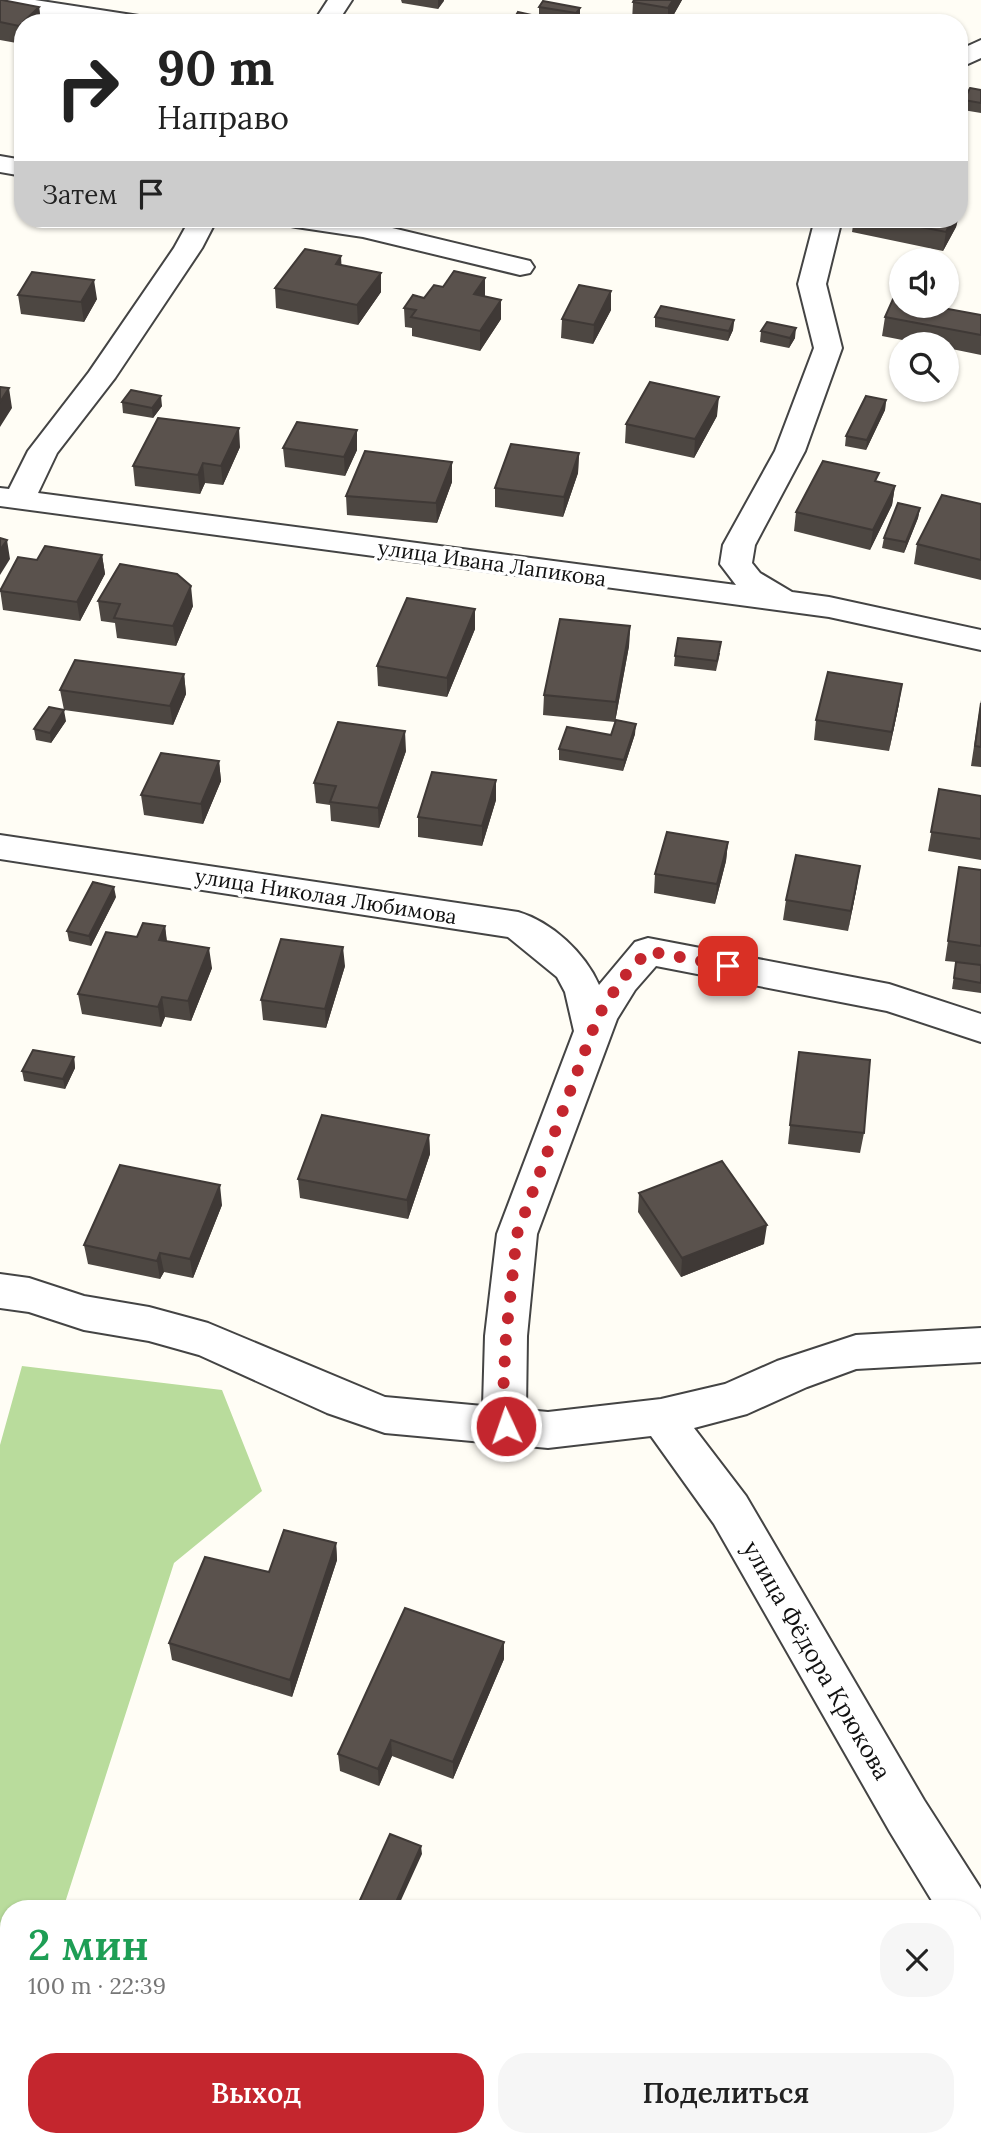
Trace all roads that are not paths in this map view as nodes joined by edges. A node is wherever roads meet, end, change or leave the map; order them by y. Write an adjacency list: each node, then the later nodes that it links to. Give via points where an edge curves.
1 (0, 2): 2 (street)
2 (79, 14)
3 (198, 228): 7 (street, via 100,378)
4 (356, 228): 6 (street)
5 (827, 228): 8 (street, via 812,284 828,348 790,451)
6 (520, 267)
7 (9, 498): 9 (street, улица Ивана Лапикова)
8 (739, 545): 9 (street, via 714,575 698,582); 10 (street, via 736,564 749,580)
9 (656, 585): 10 (street, улица Ивана Лапикова)
10 (785, 603): 11 (street, улица Ивана Лапикова, via 878,616)
11 (981, 640)
12 (0, 847): 14 (street, улица Николая Любимова, via 518,925 578,975)
13 (981, 1028): 14 (street, via 889,998 648,951 622,979)
14 (593, 1031): 18 (street, via 517,1234 503,1395)
15 (0, 1291): 18 (street, via 208,1340 385,1415)
16 (981, 1345): 17 (street, via 856,1352 732,1401)
17 (661, 1417): 18 (street, via 548,1430); 19 (street, улица Фёдора Крюкова, via 730,1510)
18 (506, 1426)
19 (959, 1900)

